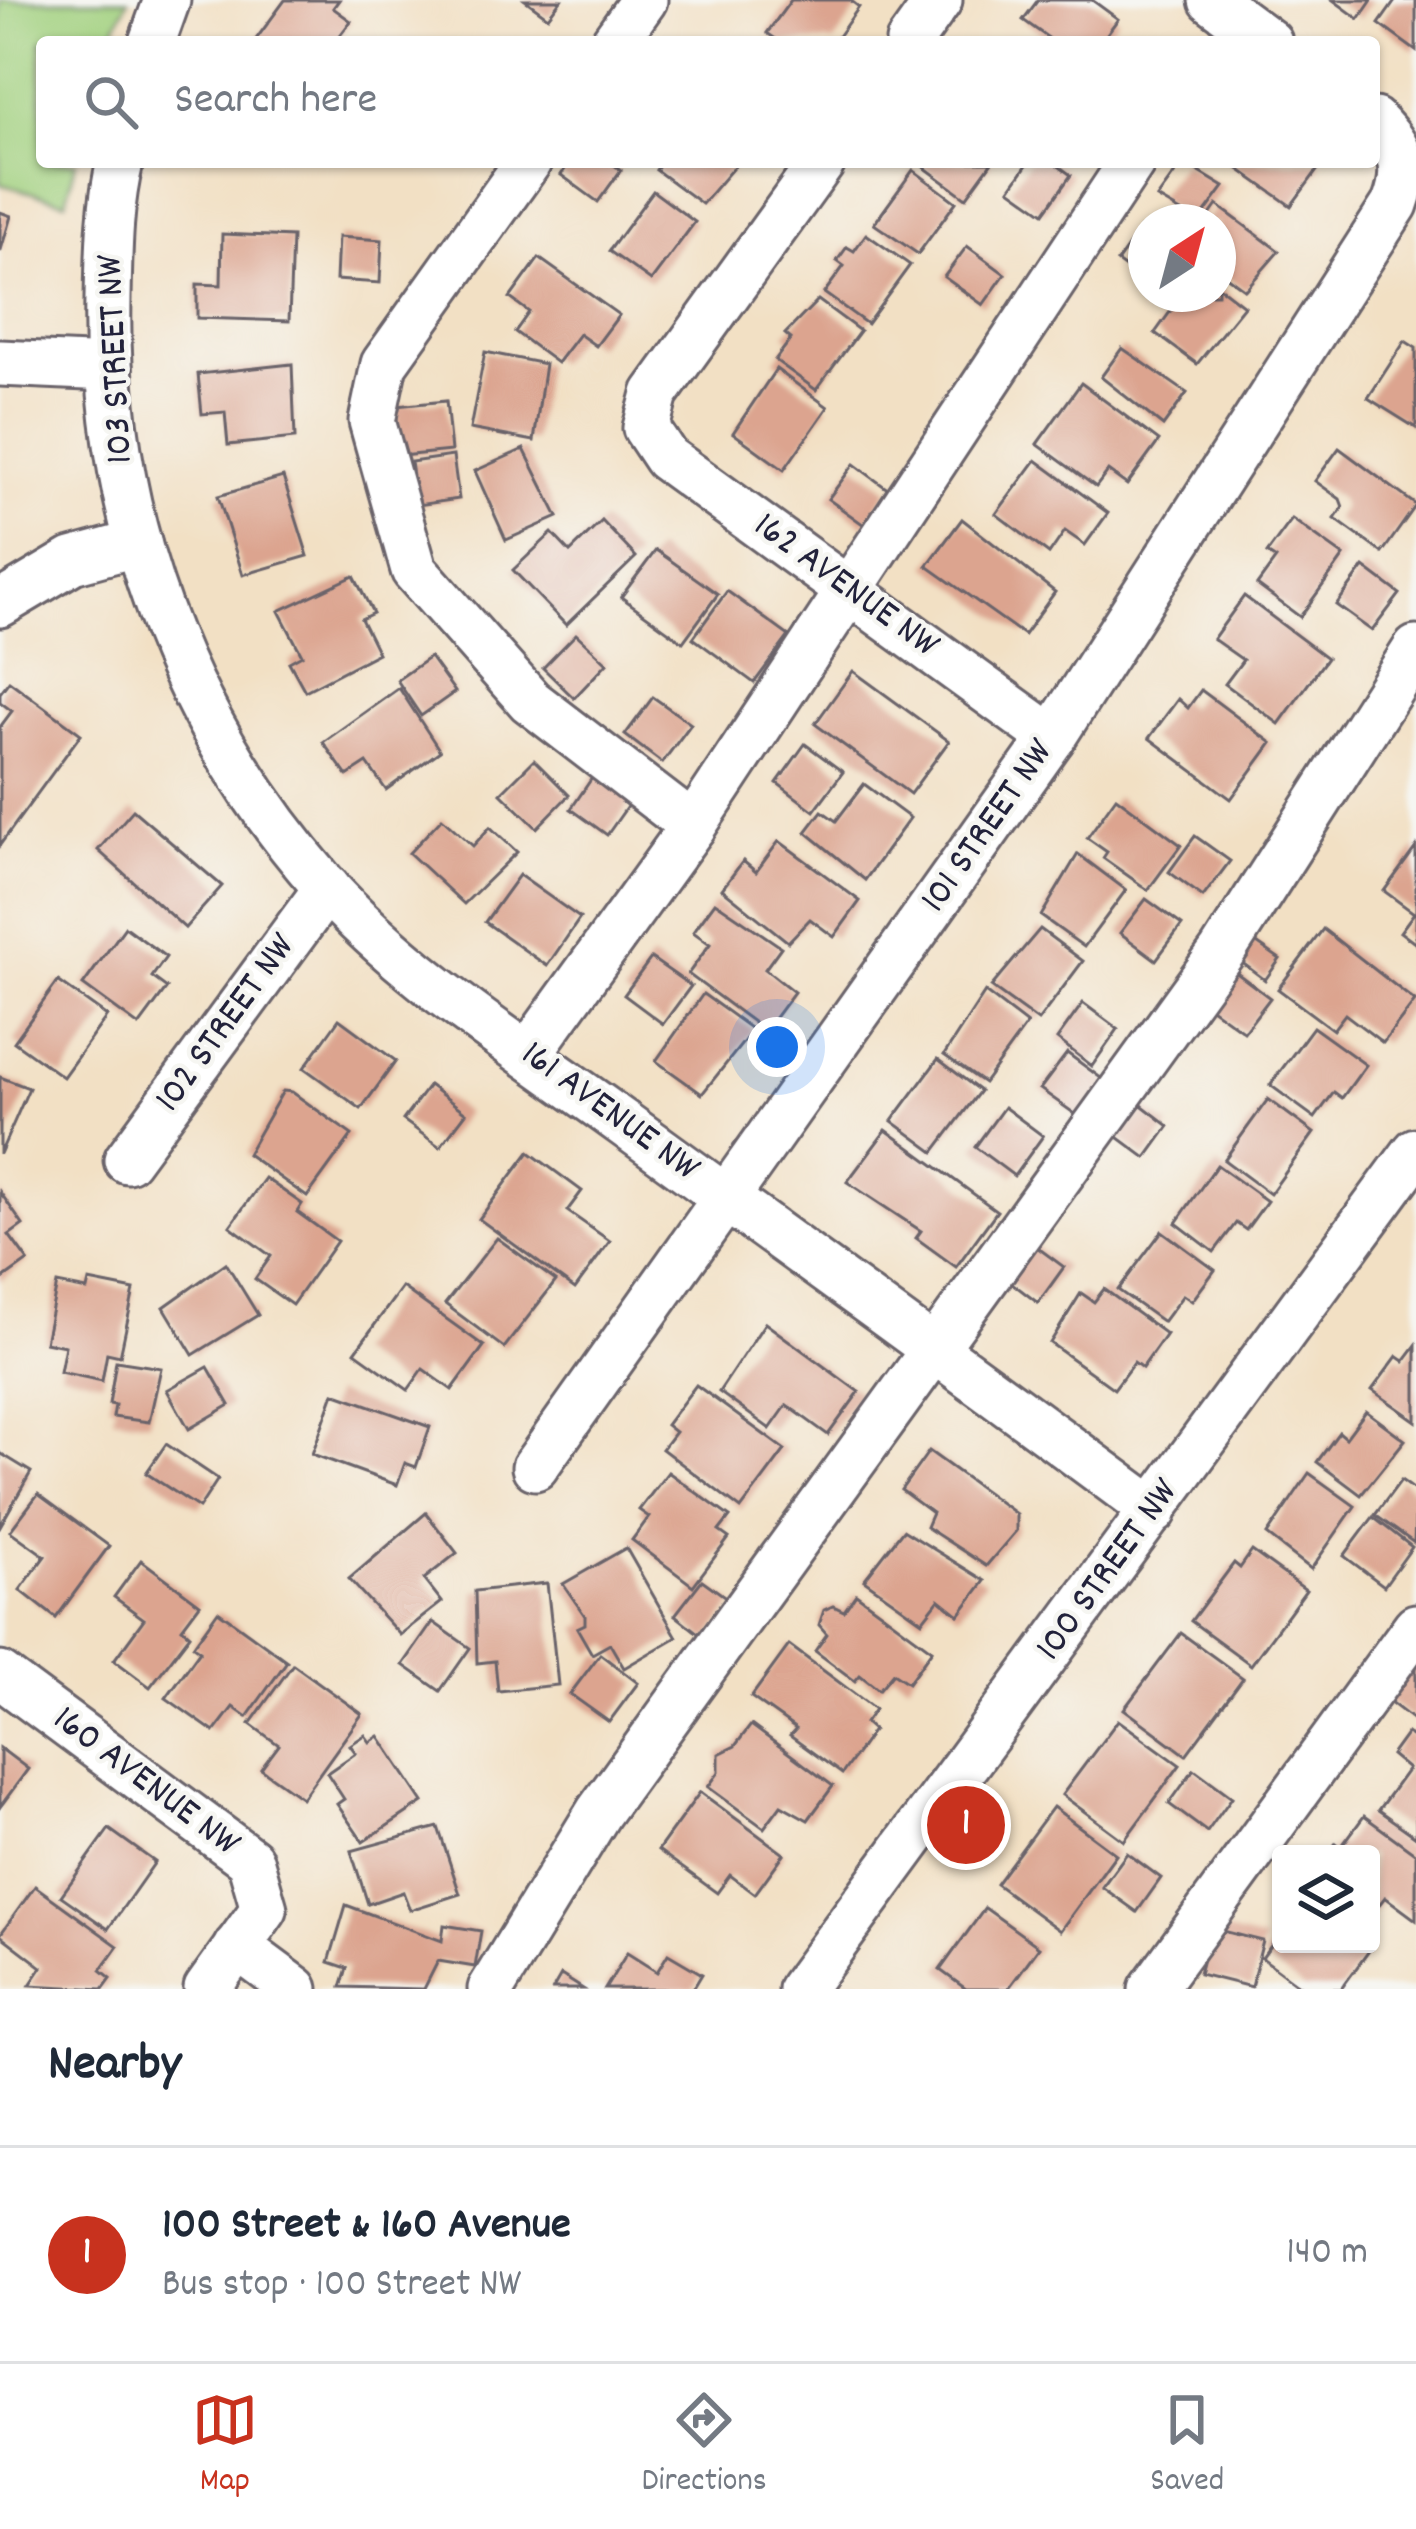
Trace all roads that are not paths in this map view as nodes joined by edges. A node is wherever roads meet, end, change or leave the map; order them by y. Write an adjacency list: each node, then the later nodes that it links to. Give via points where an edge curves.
1 (167, 0): 5 (street)
2 (644, 0): 6 (street)
3 (939, 0): 7 (street)
4 (1218, 18): 8 (street)
5 (154, 36)
6 (618, 36)
7 (913, 36)
8 (1256, 36)
9 (1380, 127): 21 (street, 101 STREET NW, via 1404,164 1395,204)
10 (119, 168): 15 (street, 103 STREET NW)
11 (524, 168): 22 (street, via 384,364 372,422 414,570 530,701)
12 (818, 168): 17 (street, 162 AVENUE NW, via 655,394 646,428 666,458)
13 (1128, 168): 17 (street)
14 (0, 362): 15 (street)
15 (109, 368): 16 (street, 103 STREET NW, via 115,442)
16 (138, 544): 18 (street, via 72,561); 19 (street, 103 STREET NW)
17 (850, 589): 21 (street, 162 AVENUE NW); 22 (street)
18 (0, 604)
19 (162, 623): 23 (street, 161 AVENUE NW, via 225,752)
20 (1416, 650): 28 (street, via 1222,952)
21 (1052, 738): 27 (street, 101 STREET NW)
22 (693, 826): 24 (street)
23 (327, 888): 24 (street, 161 AVENUE NW); 26 (street, 102 STREET NW)
24 (528, 1054): 27 (street, 161 AVENUE NW)
25 (1416, 1151): 30 (street, 100 STREET NW)
26 (128, 1160)
27 (728, 1199): 28 (street, 161 AVENUE NW); 29 (street, 101 STREET NW)
28 (932, 1346): 30 (street, 161 AVENUE NW); 37 (street, via 599,1812)
29 (535, 1467)
30 (1154, 1511): 34 (street, 100 STREET NW)
31 (1416, 1627): 38 (street)
32 (0, 1676): 33 (street, 160 AVENUE NW, via 250,1860 264,1909)
33 (238, 1946): 35 (street); 36 (street)
34 (810, 1986)
35 (207, 1989)
36 (296, 1989)
37 (491, 1989)
38 (1152, 1989)

